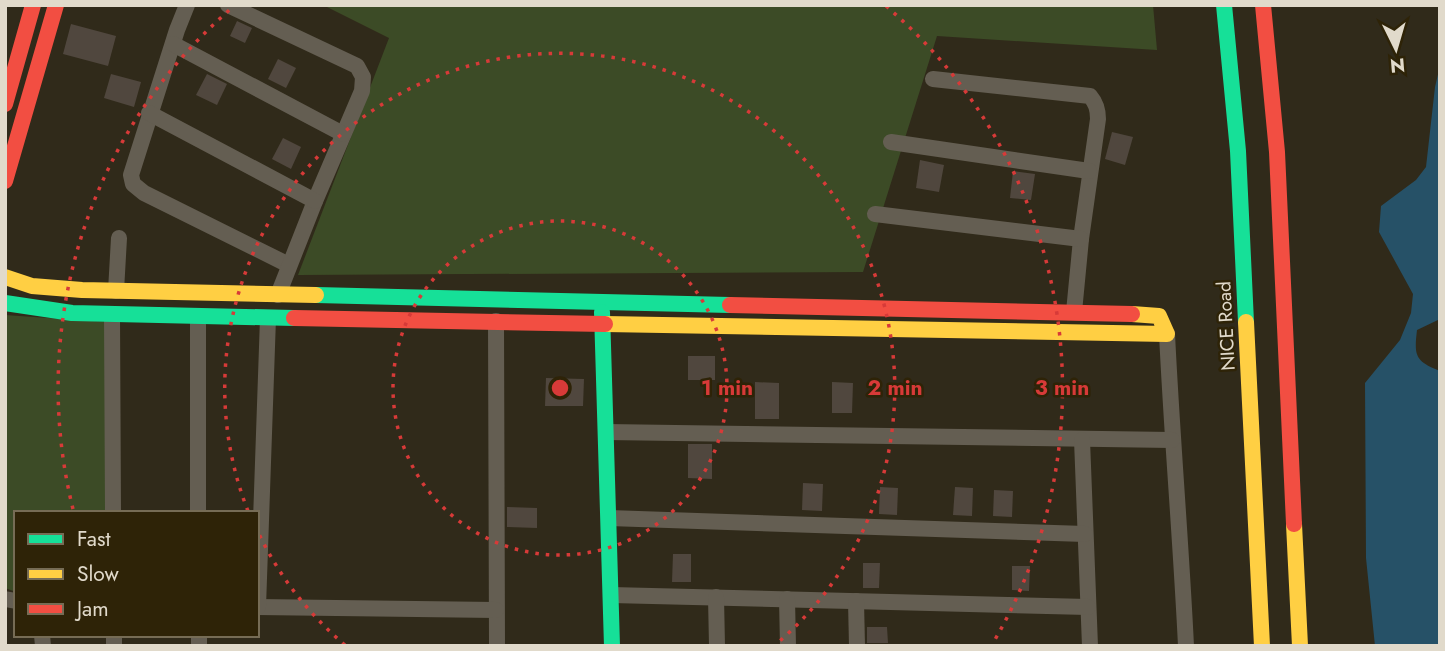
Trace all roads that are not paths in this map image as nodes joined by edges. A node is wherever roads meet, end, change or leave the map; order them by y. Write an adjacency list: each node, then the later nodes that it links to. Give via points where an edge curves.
1 (33, 5): 9 (main road)
2 (56, 5): 15 (main road)
3 (187, 5): 7 (street)
4 (228, 5): 12 (street, via 357,66 364,83)
5 (1224, 5): 55 (main road, NICE Road, via 1238,152)
6 (1263, 5): 56 (main road, via 1277,152)
7 (173, 44): 11 (street); 12 (street)
8 (933, 79): 14 (street, via 1090,96 1098,119)
9 (8, 83): 10 (main road)
10 (5, 104)
11 (149, 113): 16 (street); 20 (street, via 131,175 133,184)
12 (344, 134): 16 (street)
13 (891, 142): 14 (street)
14 (1089, 171): 19 (street)
15 (5, 181)
16 (315, 201): 20 (street)
17 (875, 214): 19 (street)
18 (120, 238): 22 (street)
19 (1081, 239): 26 (street)
20 (289, 265): 23 (street)
21 (5, 277): 22 (main road, via 55,289)
22 (116, 291): 23 (main road)
23 (278, 295): 24 (main road)
24 (601, 301): 26 (main road); 31 (main road)
25 (5, 303): 27 (main road)
26 (1074, 312): 32 (main road, via 1159,316)
27 (112, 315): 28 (main road); 36 (street)
28 (198, 316): 29 (main road); 37 (street)
29 (268, 318): 30 (main road); 40 (street)
30 (495, 321): 31 (main road); 47 (street)
31 (602, 323): 32 (main road); 33 (main road)
32 (1167, 334): 35 (street)
33 (607, 432): 34 (street); 38 (main road)
34 (1082, 440): 35 (street); 39 (street)
35 (1172, 440): 54 (street)
36 (113, 511)
37 (198, 511)
38 (609, 518): 39 (street); 41 (main road)
39 (1085, 534): 46 (street)
40 (259, 554)
41 (611, 595): 42 (street); 49 (main road)
42 (716, 597): 43 (street); 50 (street)
43 (787, 599): 44 (street); 51 (street)
44 (856, 601): 46 (street); 52 (street)
45 (259, 607): 47 (street)
46 (1088, 607): 53 (street)
47 (496, 610): 48 (street)
48 (497, 646)
49 (612, 646)
50 (717, 646)
51 (788, 646)
52 (857, 646)
53 (1090, 646)
54 (1185, 646)
55 (1262, 646)
56 (1300, 646)

